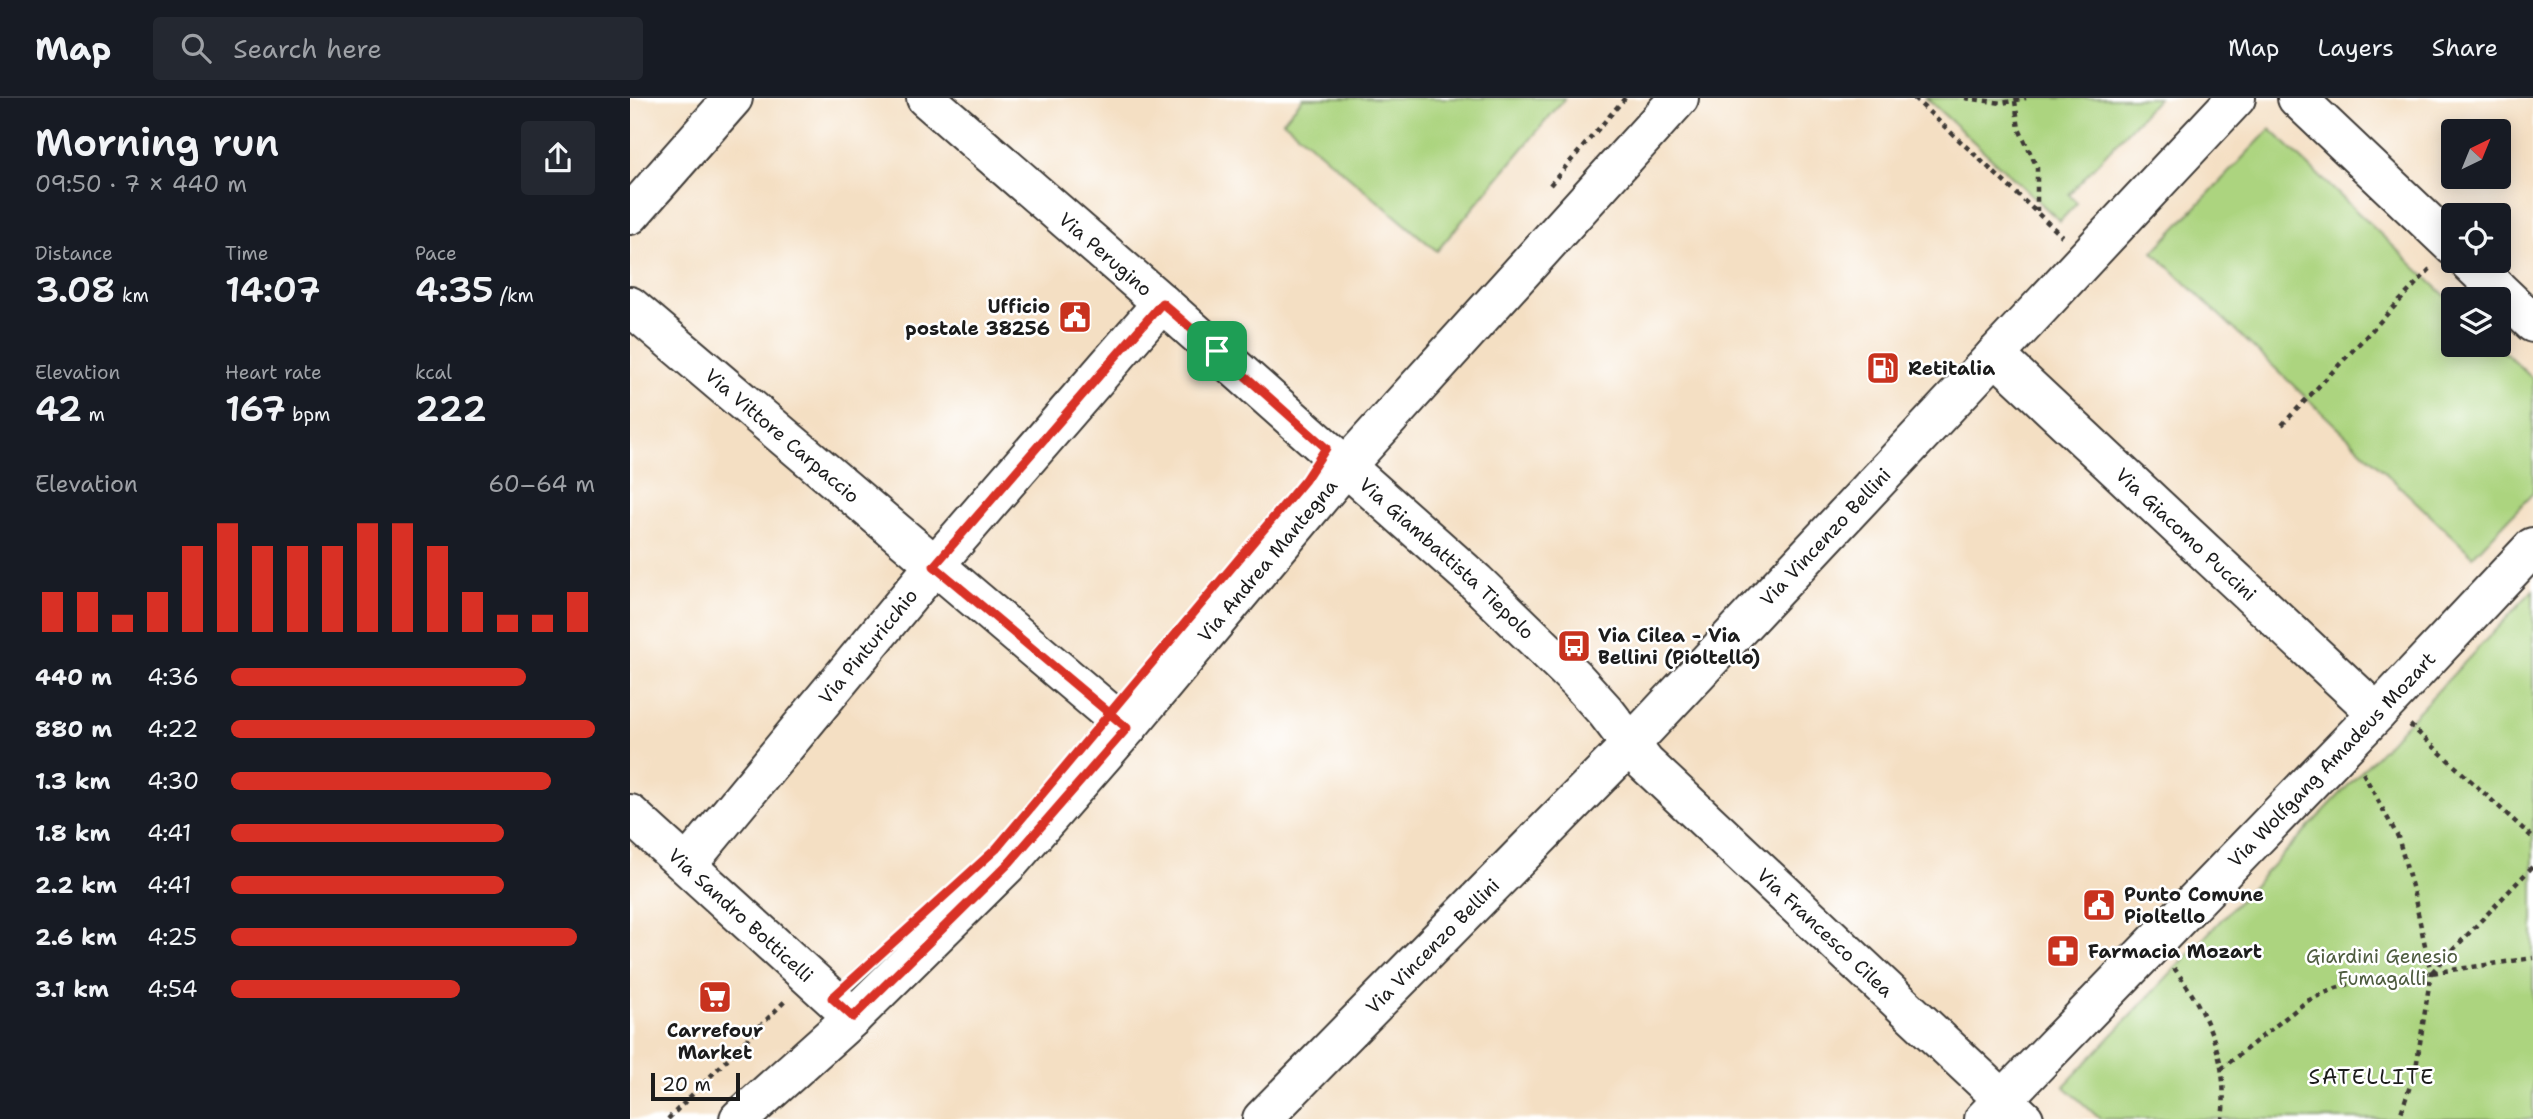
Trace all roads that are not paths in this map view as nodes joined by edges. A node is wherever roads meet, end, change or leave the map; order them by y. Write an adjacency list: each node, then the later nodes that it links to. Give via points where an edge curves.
1 (733, 98): 6 (street)
2 (926, 98): 9 (street, Via Perugino)
3 (1679, 98): 13 (street, Via Andrea Mantegna)
4 (2236, 98): 12 (street, Via Vincenzo Bellini)
5 (2297, 98): 7 (street)
6 (630, 215)
7 (2441, 236)
8 (2481, 273): 11 (street)
9 (1162, 303): 13 (street, Via Perugino); 15 (street, Via Pinturicchio)
10 (630, 306): 15 (street, Via Vittore Carpaccio)
11 (2533, 323)
12 (1996, 355): 16 (street, Via Giacomo Puccini); 18 (street, Via Vincenzo Bellini)
13 (1346, 466): 17 (street, Via Andrea Mantegna); 18 (street, Via Giambattista Tiepolo, via 1552,654)
14 (2533, 547): 16 (street, Via Wolfgang Amadeus Mozart)
15 (934, 566): 17 (street, Via Vittore Carpaccio); 20 (street, Via Pinturicchio)
16 (2381, 708): 22 (street, Via Wolfgang Amadeus Mozart, via 2152,945)
17 (1127, 728): 21 (street, Via Andrea Mantegna, via 1010,862)
18 (1630, 745): 22 (street, Via Francesco Cilea); 24 (street, Via Vincenzo Bellini)
19 (630, 814): 20 (street, Via Sandro Botticelli)
20 (687, 865): 21 (street, Via Sandro Botticelli)
21 (842, 1008): 23 (street, Via Andrea Mantegna)
22 (2004, 1112)
23 (739, 1119)
24 (1262, 1119)

